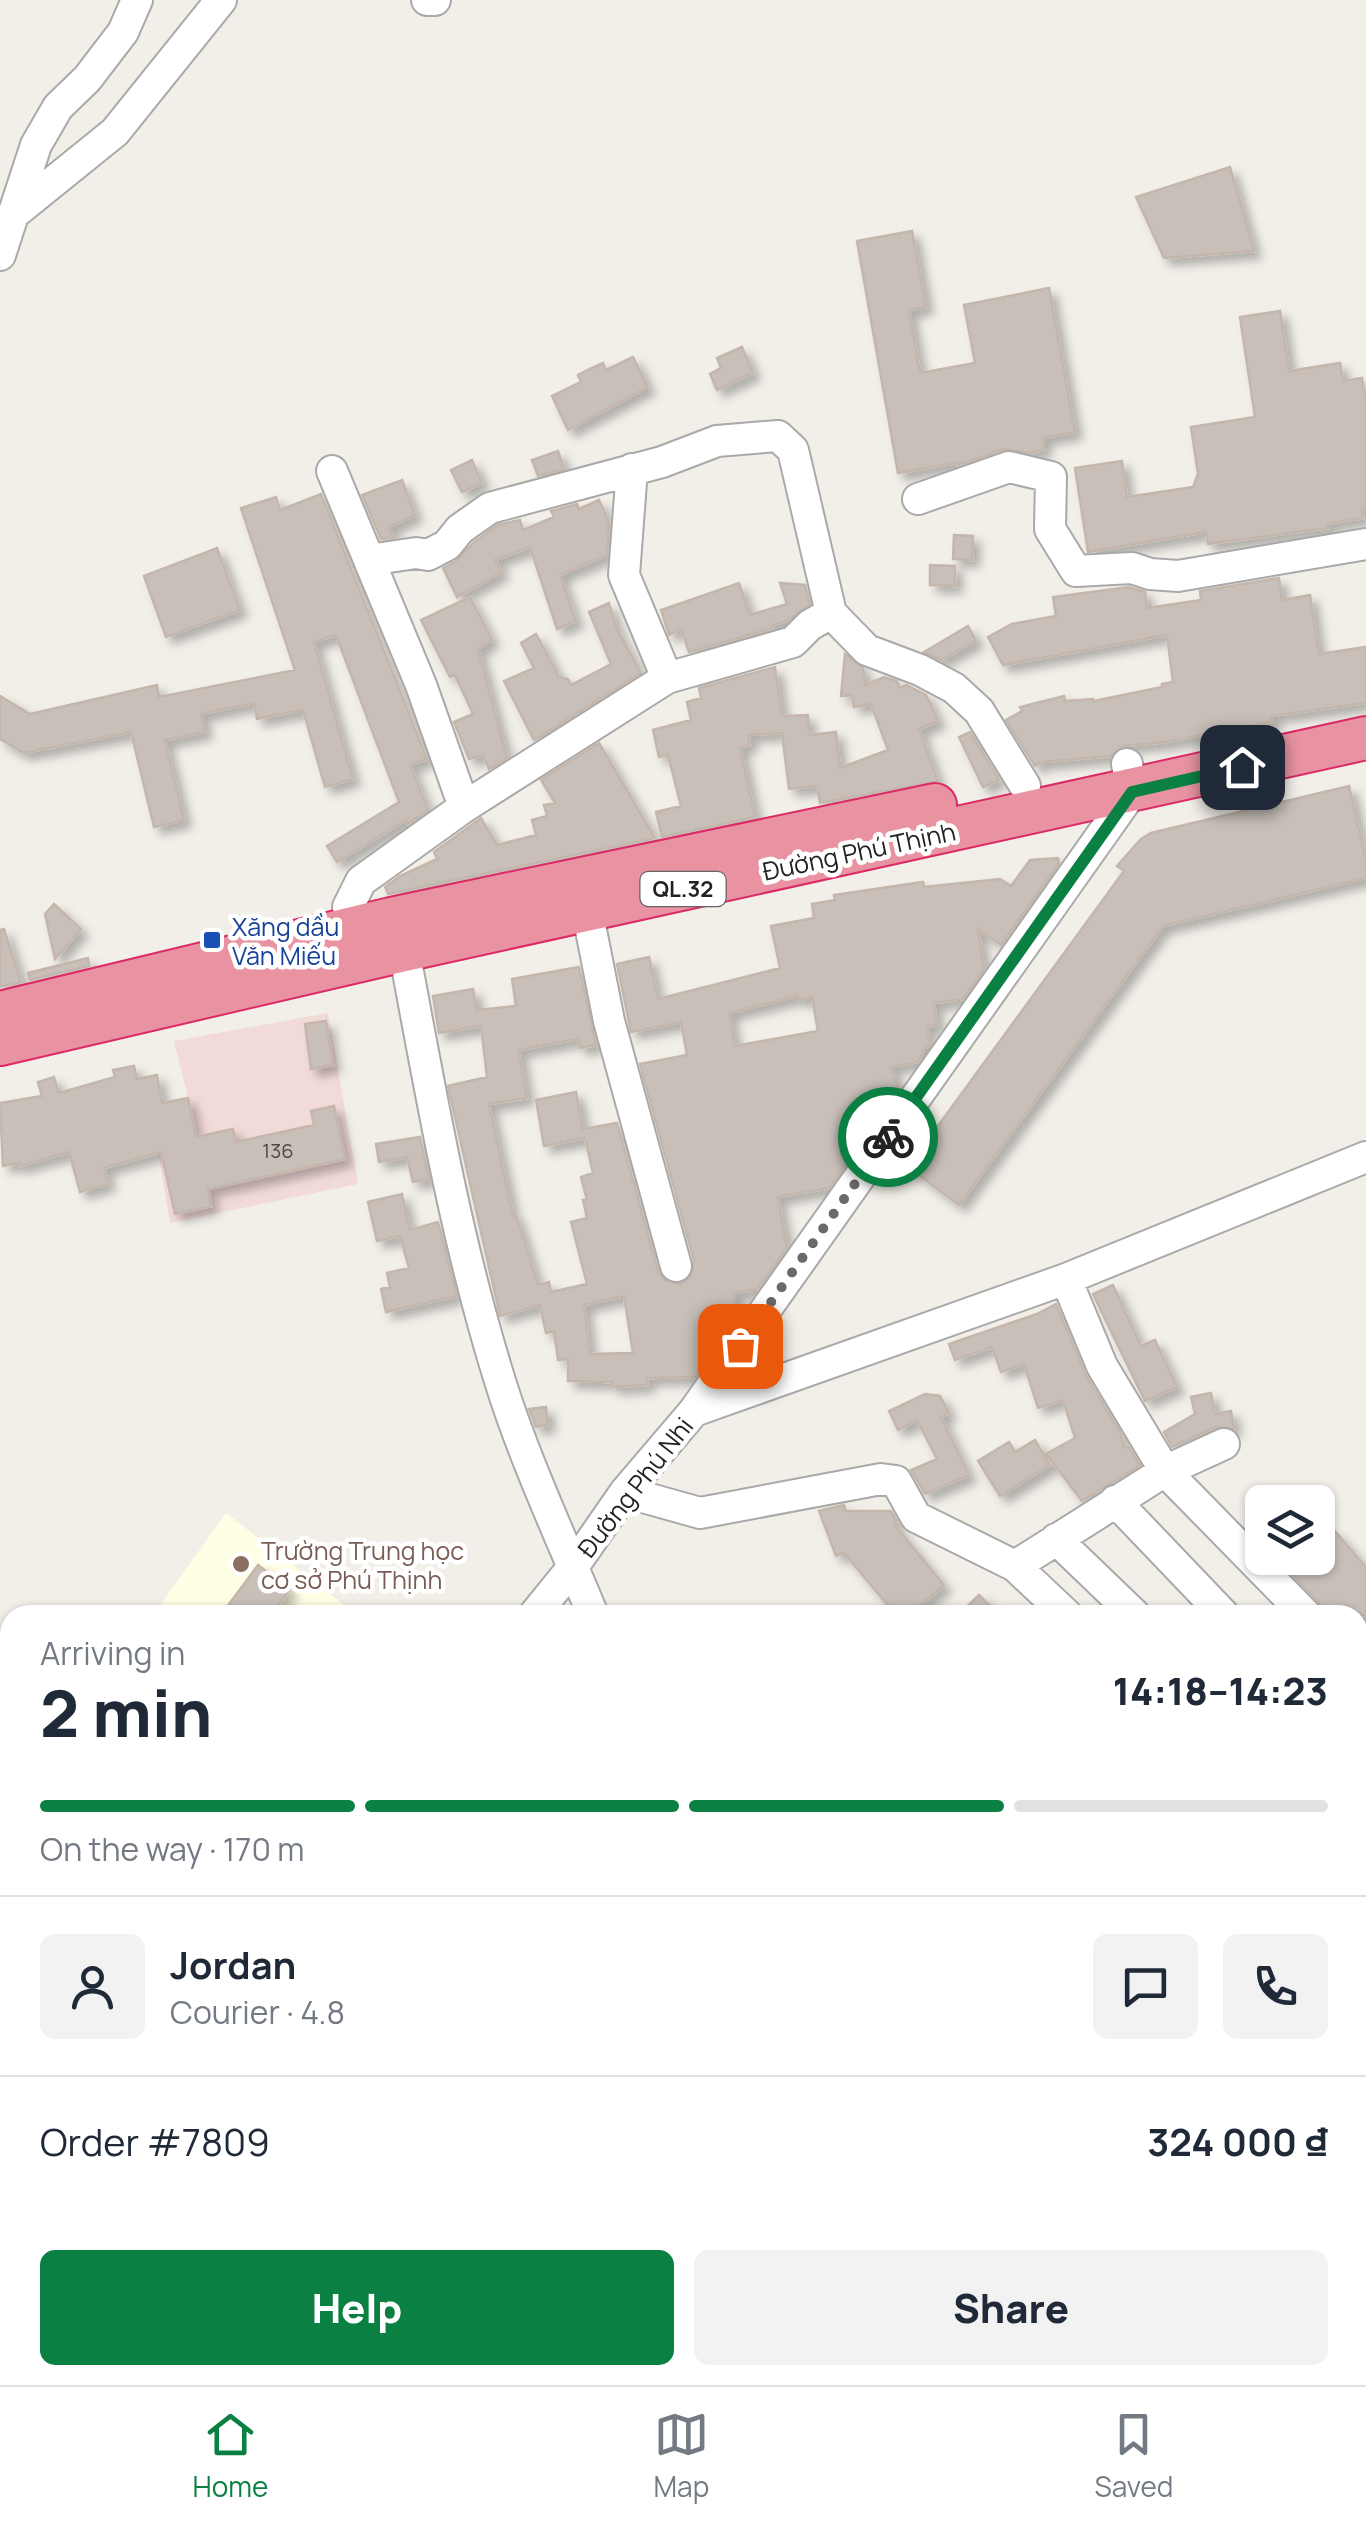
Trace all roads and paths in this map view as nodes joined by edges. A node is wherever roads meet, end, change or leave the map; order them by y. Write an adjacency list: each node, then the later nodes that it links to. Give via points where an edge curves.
1 (136, 0): 5 (street, via 123,32 46,125)
2 (222, 0): 5 (street, via 115,132)
3 (427, 0): 4 (street)
4 (435, 0)
5 (11, 216): 6 (street)
6 (0, 255)
7 (632, 469): 11 (street, via 490,508 428,555); 12 (street, via 717,440 782,436 793,450); 13 (street, via 624,575)
8 (332, 471): 11 (street)
9 (918, 499): 10 (street, via 1009,467 1051,477 1050,530 1076,571 1132,568 1178,576)
10 (1366, 544)
11 (369, 560): 18 (street)
12 (831, 614): 13 (street, via 793,642); 17 (street, via 867,650 954,688 979,712)
13 (667, 678): 18 (street)
14 (1366, 713): 16 (highway, Đường Phú Thịnh / QL.32)
15 (1366, 738): 16 (highway, Đường Phú Thịnh / QL.32)
16 (1130, 778): 17 (highway, Đường Phú Thịnh / QL.32); 19 (highway, Đường Phú Thịnh / QL.32); 27 (street, Đường Phú Nhi)
17 (1026, 786): 20 (highway, Đường Phú Thịnh / QL.32)
18 (464, 807): 20 (street, via 361,881 348,907)
19 (587, 910): 21 (highway, Đường Phú Thịnh / QL.32); 25 (street)
20 (353, 928): 22 (highway, Đường Phú Thịnh / QL.32)
21 (404, 950): 23 (highway, Đường Phú Thịnh / QL.32); 34 (street, via 445,1169 500,1380)
22 (0, 1013)
23 (0, 1044)
24 (1366, 1157): 26 (street)
25 (676, 1266)
26 (1066, 1279): 27 (street); 29 (street, via 1102,1366)
27 (694, 1411): 30 (street, Đường Phú Nhi)
28 (1224, 1444): 29 (street)
29 (1165, 1471): 31 (street); 40 (street)
30 (625, 1492): 33 (street, via 700,1513 896,1481 916,1517); 34 (street, Đường Phú Nhi)
31 (1115, 1501): 32 (street); 39 (street)
32 (1056, 1540): 33 (street); 38 (street)
33 (1015, 1566): 37 (street)
34 (573, 1567): 35 (street, Đường Phú Nhi); 36 (street)
35 (542, 1605)
36 (589, 1605)
37 (1056, 1605)
38 (1124, 1605)
39 (1214, 1605)
40 (1296, 1605)

